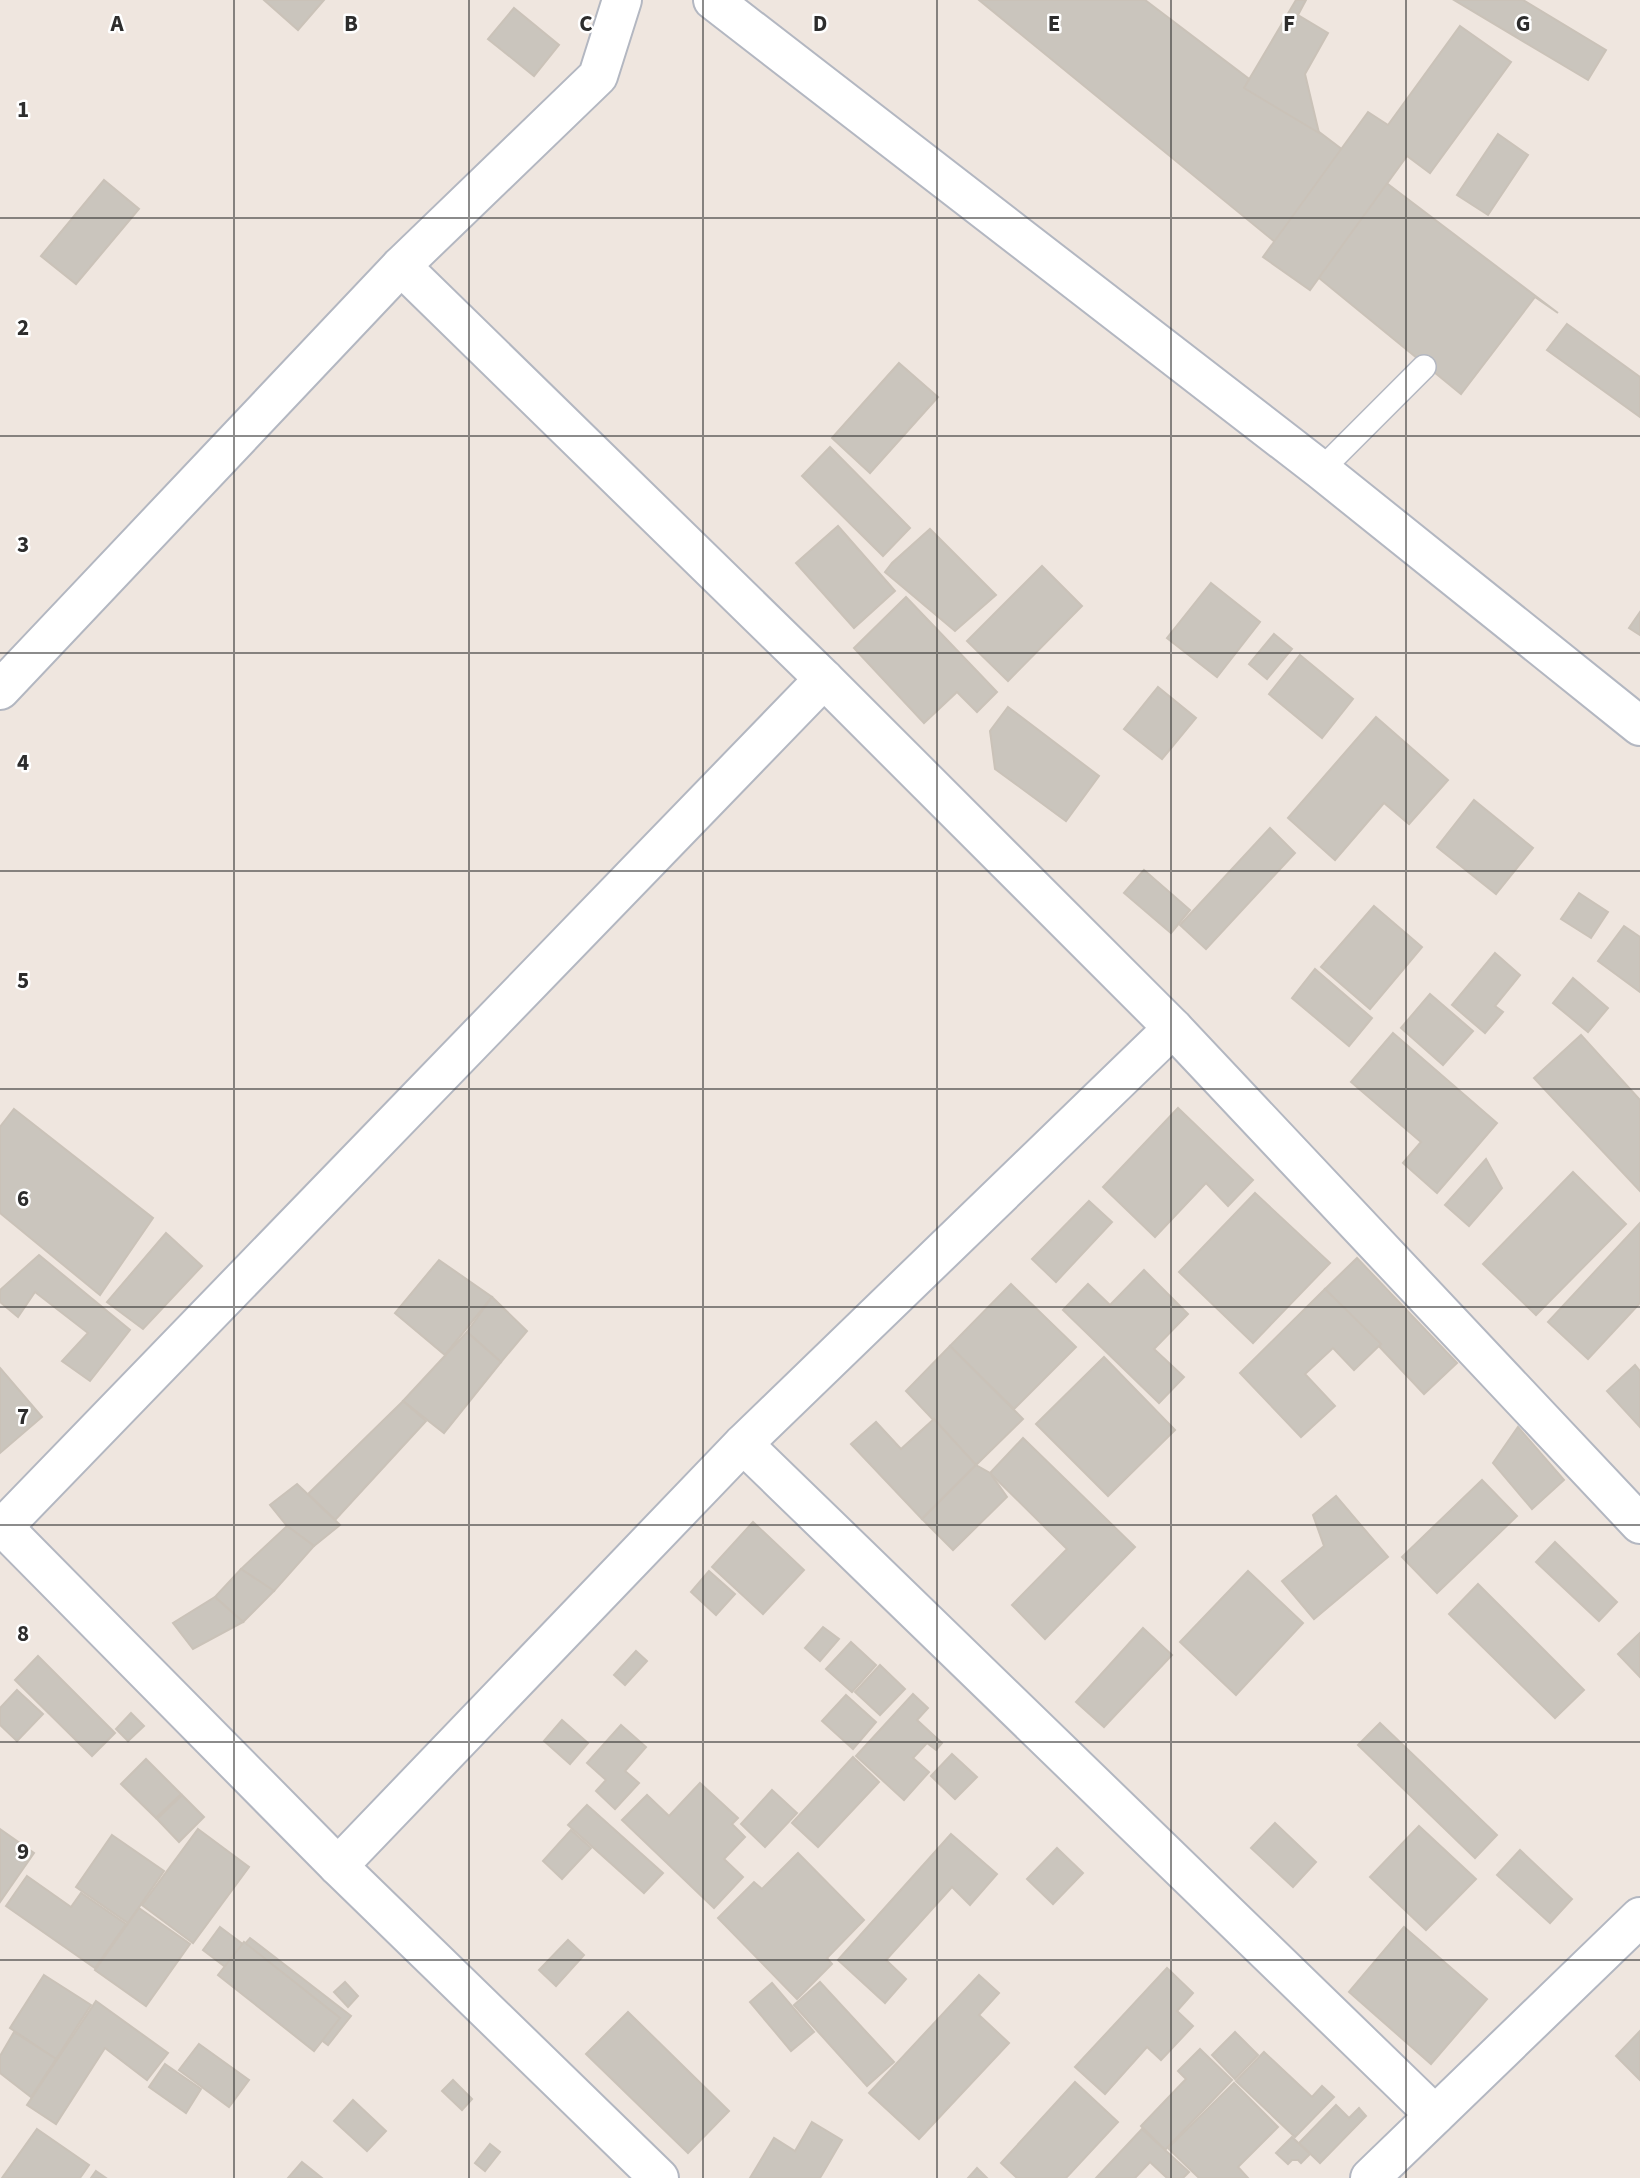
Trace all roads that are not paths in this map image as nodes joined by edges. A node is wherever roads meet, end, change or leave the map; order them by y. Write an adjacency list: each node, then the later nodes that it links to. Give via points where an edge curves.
1 (622, 0): 3 (street, via 598,76)
2 (713, 0): 5 (street)
3 (401, 266): 6 (street); 7 (street)
4 (1424, 367): 5 (lane)
5 (1321, 470): 8 (street)
6 (824, 679): 9 (street); 12 (street)
7 (0, 690)
8 (1640, 726)
9 (1173, 1028): 10 (street); 11 (street)
10 (743, 1444): 13 (street); 15 (street)
11 (1640, 1524)
12 (1, 1526): 13 (street)
13 (338, 1866): 16 (street)
14 (1640, 1917): 15 (street)
15 (1435, 2115): 17 (street)
16 (659, 2178)
17 (1370, 2178)

